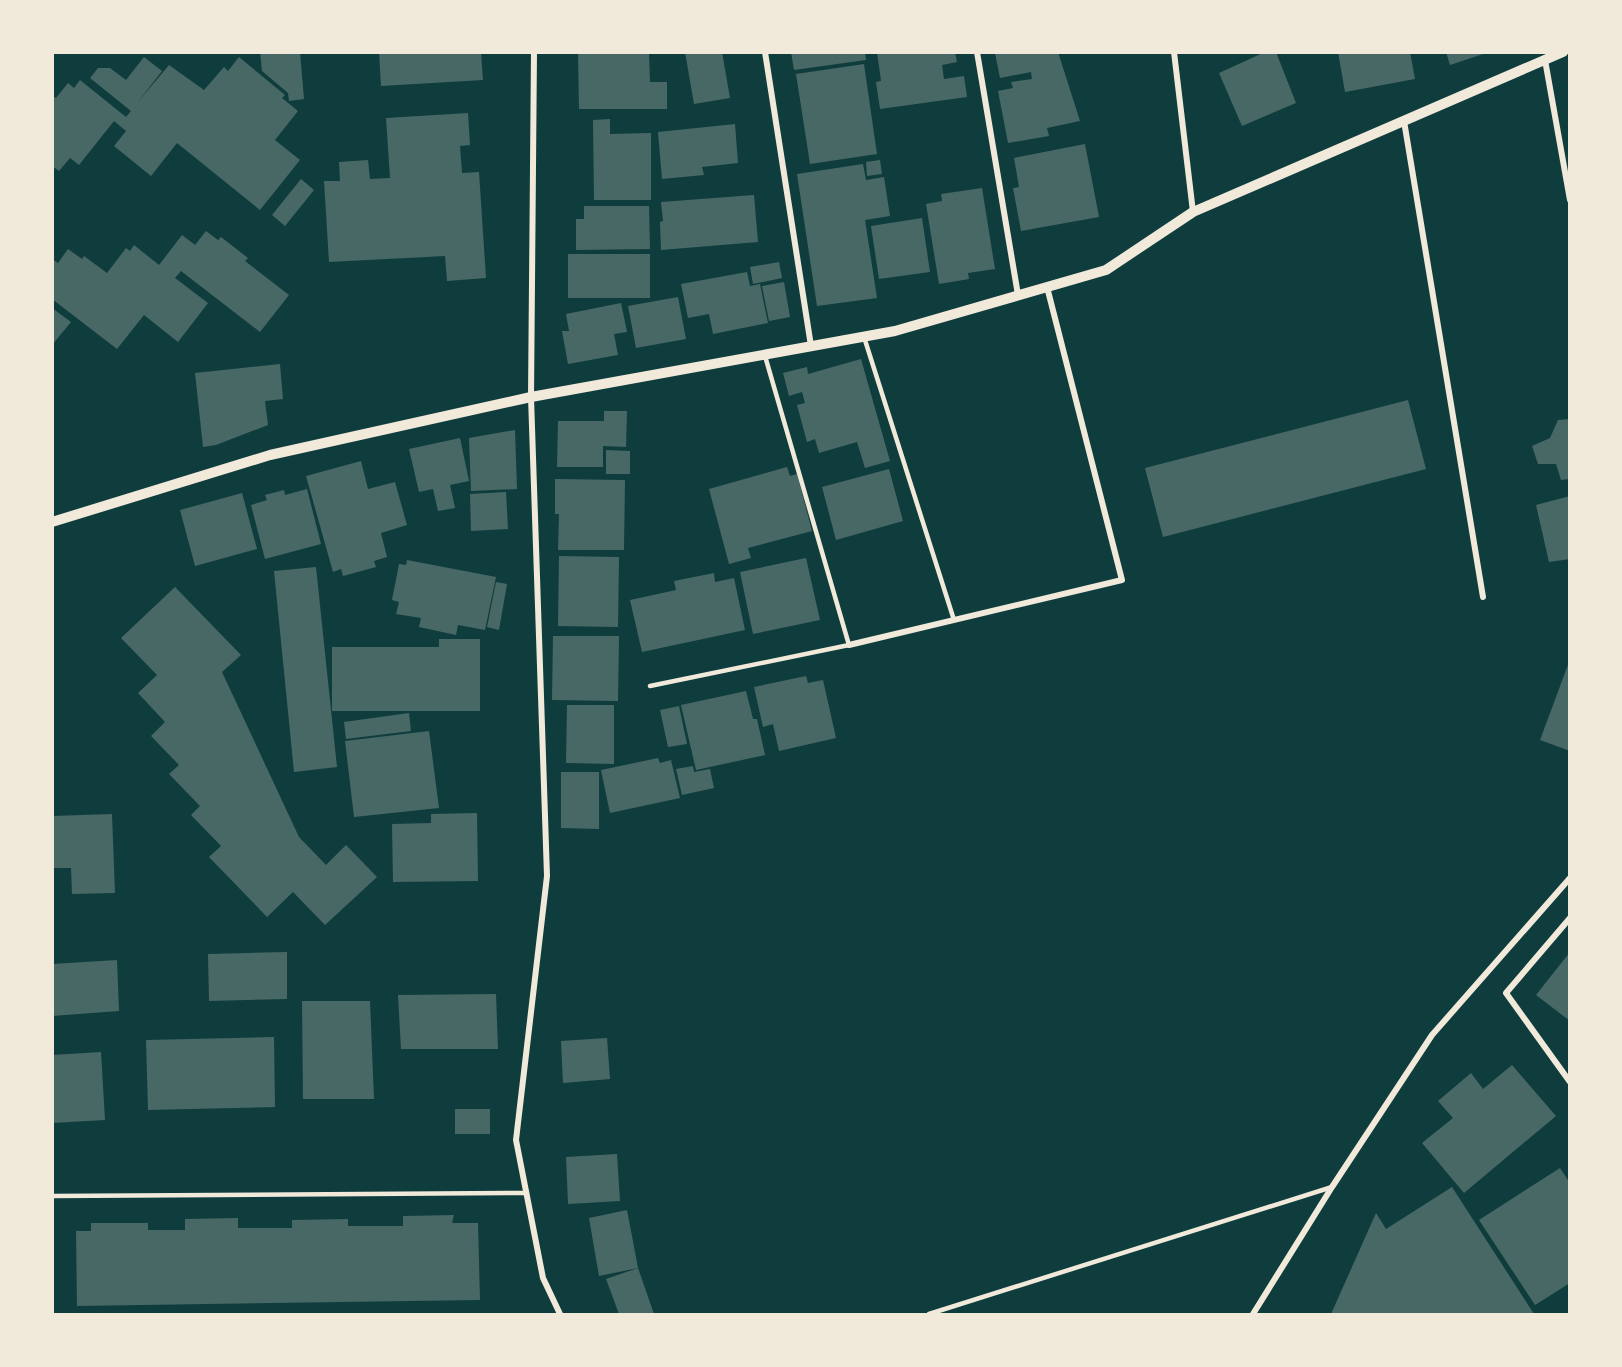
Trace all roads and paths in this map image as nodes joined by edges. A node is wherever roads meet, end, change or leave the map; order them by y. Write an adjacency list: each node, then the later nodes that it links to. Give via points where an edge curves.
1 (534, 52): 15 (street)
2 (765, 52): 13 (street)
3 (977, 52): 11 (street)
4 (1174, 52): 9 (street)
5 (1563, 52): 6 (street)
6 (1545, 60): 7 (street); 8 (street)
7 (1404, 121): 9 (street); 17 (street)
8 (1569, 200)
9 (1193, 212): 10 (street, via 1106,270)
10 (1047, 286): 11 (street); 18 (street, via 1122,580)
11 (1018, 295): 12 (street)
12 (864, 337): 13 (street); 18 (lane)
13 (811, 346): 14 (street)
14 (764, 354): 15 (street); 19 (lane)
15 (531, 397): 16 (street, via 270,455); 25 (street, via 547,876 516,1140)
16 (52, 522)
17 (1483, 597)
18 (954, 620): 19 (street)
19 (849, 645): 20 (lane)
20 (650, 686)
21 (1569, 878): 24 (street, via 1432,1035)
22 (1569, 918): 23 (street, via 1506,993)
23 (1569, 1082)
24 (1332, 1187): 28 (lane); 29 (street)
25 (527, 1193): 26 (lane); 27 (street, via 543,1278)
26 (52, 1196)
27 (560, 1314)
28 (929, 1314)
29 (1253, 1314)

